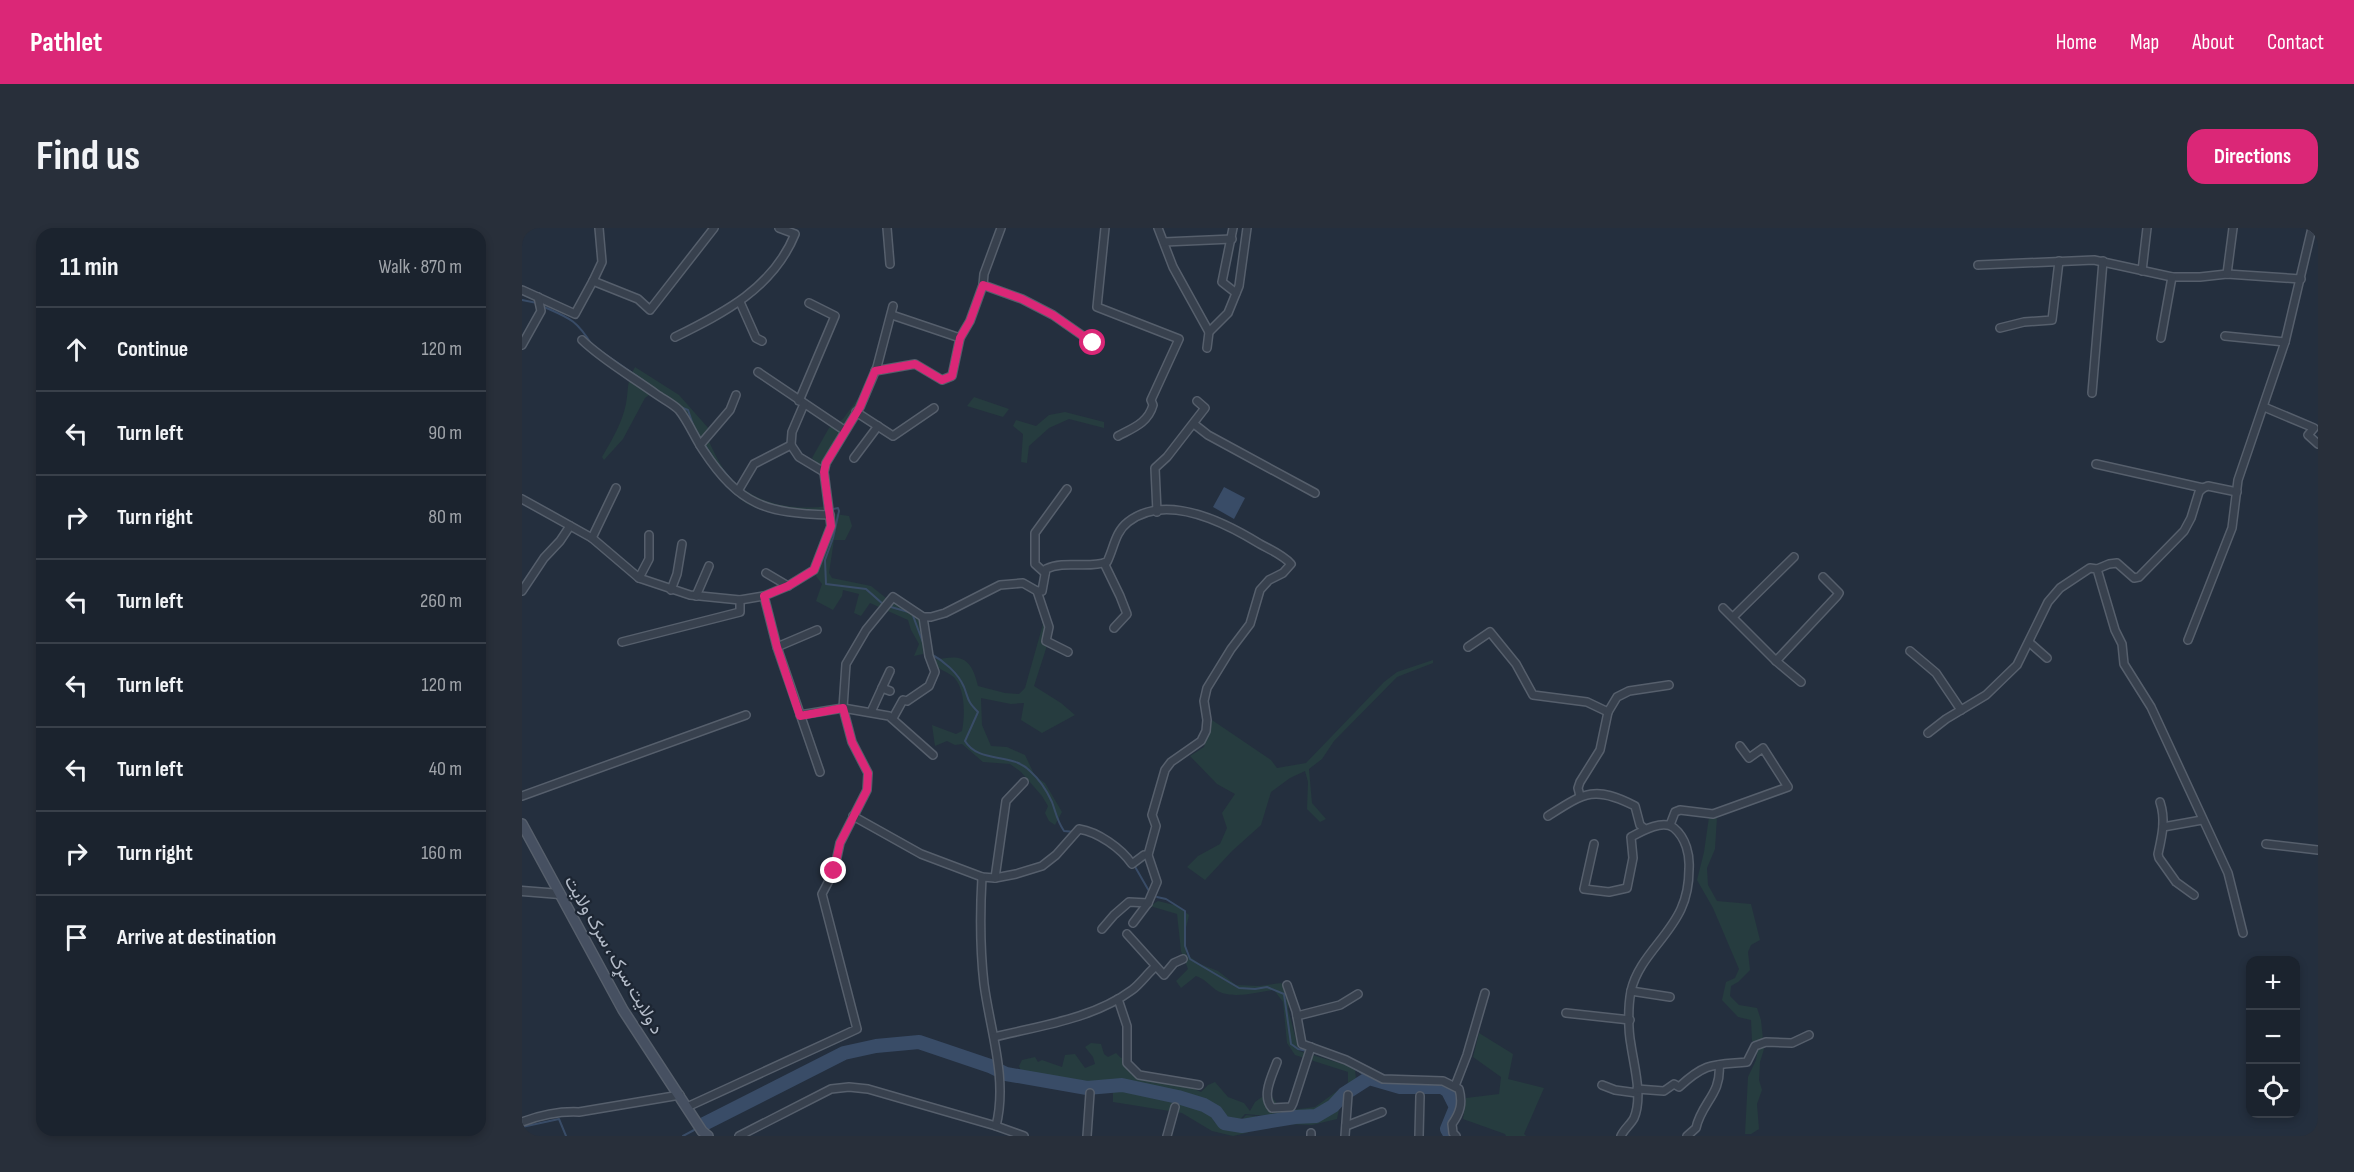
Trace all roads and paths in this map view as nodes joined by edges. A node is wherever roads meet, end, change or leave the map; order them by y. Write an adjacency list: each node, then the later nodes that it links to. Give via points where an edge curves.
1 (599, 228): 23 (street, via 602,262)
2 (714, 228): 23 (street, via 650,310 638,299)
3 (779, 228): 28 (street, via 795,234 788,251)
4 (887, 228): 17 (street)
5 (1001, 228): 24 (street)
6 (1105, 228): 56 (street, via 1097,307 1179,339 1151,400 1151,412 1142,424)
7 (1158, 228): 14 (street)
8 (1233, 228): 13 (street)
9 (1247, 228): 26 (street)
10 (2147, 228): 19 (street)
11 (2233, 228): 20 (street)
12 (2312, 228): 22 (street)
13 (1232, 239): 14 (street); 26 (street, via 1222,282)
14 (1164, 242): 33 (street, via 1173,267)
15 (2059, 261): 16 (street); 18 (street); 32 (street, via 2052,320)
16 (2103, 261): 19 (street); 46 (street)
17 (890, 264)
18 (1978, 265)
19 (2142, 271): 21 (street)
20 (2227, 274): 21 (street); 22 (street)
21 (2172, 277): 37 (street)
22 (2301, 279): 40 (street)
23 (593, 281): 27 (street, via 575,314)
24 (983, 285): 36 (street); 41 (street, via 1053,315)
25 (522, 290): 27 (street)
26 (1236, 293): 33 (street, via 1228,313)
27 (538, 297): 42 (street, via 541,310)
28 (740, 302): 35 (street); 39 (street, via 756,338)
29 (809, 303): 48 (street, via 835,316)
30 (893, 306): 31 (street)
31 (892, 315): 36 (street); 44 (street)
32 (2000, 328)
33 (1209, 332): 43 (street)
34 (2225, 336): 40 (street)
35 (675, 338)
36 (960, 338): 44 (street, via 952,376 942,380 915,364)
37 (2161, 338)
38 (582, 340): 58 (street, via 598,356 679,410)
39 (762, 341)
40 (2285, 342): 50 (street)
41 (1093, 343)
42 (522, 345)
43 (1208, 348)
44 (875, 371): 52 (street)
45 (758, 372): 48 (street)
46 (2092, 393)
47 (736, 395): 58 (street, via 730,411)
48 (801, 402): 55 (street); 59 (street)
49 (1197, 402): 53 (street, via 1205,408)
50 (2264, 407): 57 (street, via 2314,428 2308,435); 67 (street, via 2241,469)
51 (934, 408): 54 (street, via 893,436)
52 (856, 412): 54 (street); 55 (street)
53 (1194, 424): 68 (street); 70 (street, via 1155,468)
54 (878, 426): 60 (street)
55 (844, 430): 62 (street)
56 (1118, 436)
57 (2318, 444)
58 (699, 445): 66 (street)
59 (791, 445): 62 (street, via 800,458); 66 (street, via 754,464)
60 (855, 458)
61 (2096, 464): 64 (street)
62 (824, 472): 71 (street)
63 (616, 488): 74 (street)
64 (2203, 488): 67 (street); 79 (street, via 2184,531 2144,574 2134,578 2117,563)
65 (1067, 489): 81 (street, via 1035,533 1035,564)
66 (738, 491): 71 (street, via 756,505 778,511)
67 (2237, 492): 96 (street, via 2232,528)
68 (1315, 493)
69 (522, 499): 72 (street)
70 (1157, 512): 77 (street, via 1137,516 1118,531 1113,550); 135 (street, via 1206,516 1239,531 1291,564 1260,590 1250,624 1207,688 1206,731 1202,741 1171,762 1165,771 1152,815 1156,826)
71 (830, 515): 84 (street, via 831,526 814,570)
72 (570, 526): 74 (street); 86 (street)
73 (649, 535): 83 (street, via 650,559)
74 (592, 538): 83 (street)
75 (682, 544): 85 (street)
76 (1794, 557): 93 (street)
77 (1104, 563): 81 (street, via 1086,567 1053,565); 94 (street, via 1127,614)
78 (709, 566): 88 (street)
79 (2097, 569): 98 (street, via 2090,568 2060,588 2048,602); 127 (street, via 2122,644 2124,664 2151,707)
80 (766, 573): 84 (street)
81 (1045, 573): 87 (street, via 1042,591)
82 (1822, 577): 104 (street, via 1838,596)
83 (639, 578): 85 (street)
84 (788, 586): 89 (street)
85 (671, 590): 88 (street)
86 (522, 591)
87 (1037, 591): 92 (street, via 1023,583 1000,585 945,613); 102 (street, via 1049,627 1046,641)
88 (696, 596): 90 (street)
89 (764, 596): 90 (street); 99 (street)
90 (740, 600): 97 (street, via 740,612)
91 (1723, 608): 93 (street)
92 (923, 617): 110 (street, via 893,597 866,630 846,664); 116 (street, via 934,672 929,686 903,700)
93 (1733, 617): 104 (street)
94 (1114, 628)
95 (817, 630): 99 (street)
96 (2188, 640)
97 (622, 642)
98 (2030, 643): 103 (street); 111 (street, via 2017,665 1998,684)
99 (777, 647): 115 (street)
100 (1468, 647): 113 (street, via 1490,632 1516,664 1533,695 1587,702)
101 (1910, 651): 111 (street, via 1936,673)
102 (1068, 652)
103 (2047, 658)
104 (1776, 661): 106 (street)
105 (890, 671): 108 (street)
106 (1801, 682)
107 (1669, 686): 113 (street, via 1622,692)
108 (882, 688): 109 (street); 112 (street)
109 (890, 691)
110 (843, 708): 112 (street); 115 (street); 125 (street, via 852,742 868,773 867,790)
111 (1961, 710): 117 (street)
112 (871, 712): 116 (street)
113 (1608, 712): 123 (street, via 1600,750 1580,782)
114 (746, 715): 122 (street)
115 (800, 716): 120 (street)
116 (893, 718): 119 (street)
117 (1928, 733)
118 (1740, 746): 129 (street, via 1749,758 1763,748 1788,787 1713,814 1680,810 1674,812)
119 (933, 755)
120 (819, 772)
121 (1024, 782): 137 (street, via 1006,801)
122 (522, 796)
123 (1580, 796): 126 (street); 131 (street, via 1614,796 1635,806)
124 (2160, 802): 130 (street)
125 (853, 816): 136 (street, via 921,854); 170 (street, via 822,894 857,1029)
126 (1548, 816)
127 (2202, 820): 130 (street); 144 (street, via 2228,873)
128 (522, 824): 139 (main road, د ولایت سړک ، سرک ولایت)
129 (1670, 825): 131 (street); 149 (street, via 1690,855 1686,896 1681,911 1637,974)
130 (2163, 827): 140 (street, via 2159,858 2176,882)
131 (1645, 830): 132 (street, via 1631,837 1633,858 1627,888 1609,892 1584,889)
132 (1594, 844)
133 (2266, 844): 134 (street)
134 (2318, 850)
135 (1148, 855): 137 (street, via 1132,864 1127,856 1090,831 1079,829 1042,866); 141 (street, via 1157,882)
136 (981, 877): 137 (street); 158 (street, via 984,983)
137 (995, 878)
138 (522, 891): 139 (street)
139 (560, 894): 167 (main road, د ولایت سړک ، سرک ولایت, via 623,1010)
140 (2194, 895)
141 (1148, 903): 142 (street); 143 (street, via 1129,902)
142 (1133, 923)
143 (1102, 929)
144 (2243, 933)
145 (1127, 934): 147 (street)
146 (1183, 959): 147 (street, via 1164,975)
147 (1155, 966): 153 (street, via 1134,989)
148 (1287, 985): 155 (street)
149 (1631, 991): 152 (street); 156 (street)
150 (1485, 993): 164 (street)
151 (1358, 994): 155 (street, via 1340,1005)
152 (1670, 997)
153 (1118, 999): 158 (street, via 1064,1020); 163 (street, via 1127,1026 1127,1063 1139,1075)
154 (1566, 1013): 156 (street)
155 (1297, 1016): 159 (street, via 1302,1044)
156 (1630, 1020): 165 (street)
157 (1809, 1035): 161 (street, via 1792,1043 1766,1042 1755,1046 1747,1062)
158 (994, 1037): 174 (street, via 1000,1108)
159 (1311, 1047): 160 (street, via 1291,1107 1272,1108 1266,1097); 164 (street, via 1383,1079)
160 (1276, 1062)
161 (1719, 1065): 165 (street, via 1710,1064 1695,1072 1679,1087 1674,1084 1664,1091); 186 (street, via 1713,1098)
162 (1602, 1084): 165 (street, via 1615,1090)
163 (1199, 1085)
164 (1455, 1086): 184 (street, via 1461,1105 1452,1124)
165 (1637, 1091): 185 (street, via 1635,1118)
166 (1090, 1093): 180 (street)
167 (680, 1095): 170 (main road, د ولایت سړک ، سرک ولایت); 173 (street, via 550,1114)
168 (1348, 1095): 175 (street)
169 (1420, 1096): 183 (street)
170 (687, 1107): 176 (main road, د ولایت سړک ، سرک ولایت)
171 (1175, 1107): 181 (street)
172 (1382, 1112): 175 (street)
173 (522, 1122)
174 (996, 1126): 177 (street, via 849,1087 831,1089); 178 (street)
175 (1346, 1126): 182 (street)
176 (704, 1134)
177 (750, 1134): 179 (street)
178 (1020, 1135)
179 (739, 1136)
180 (1087, 1136)
181 (1167, 1136)
182 (1345, 1136)
183 (1419, 1136)
184 (1456, 1136)
185 (1621, 1136)
186 (1687, 1136)

